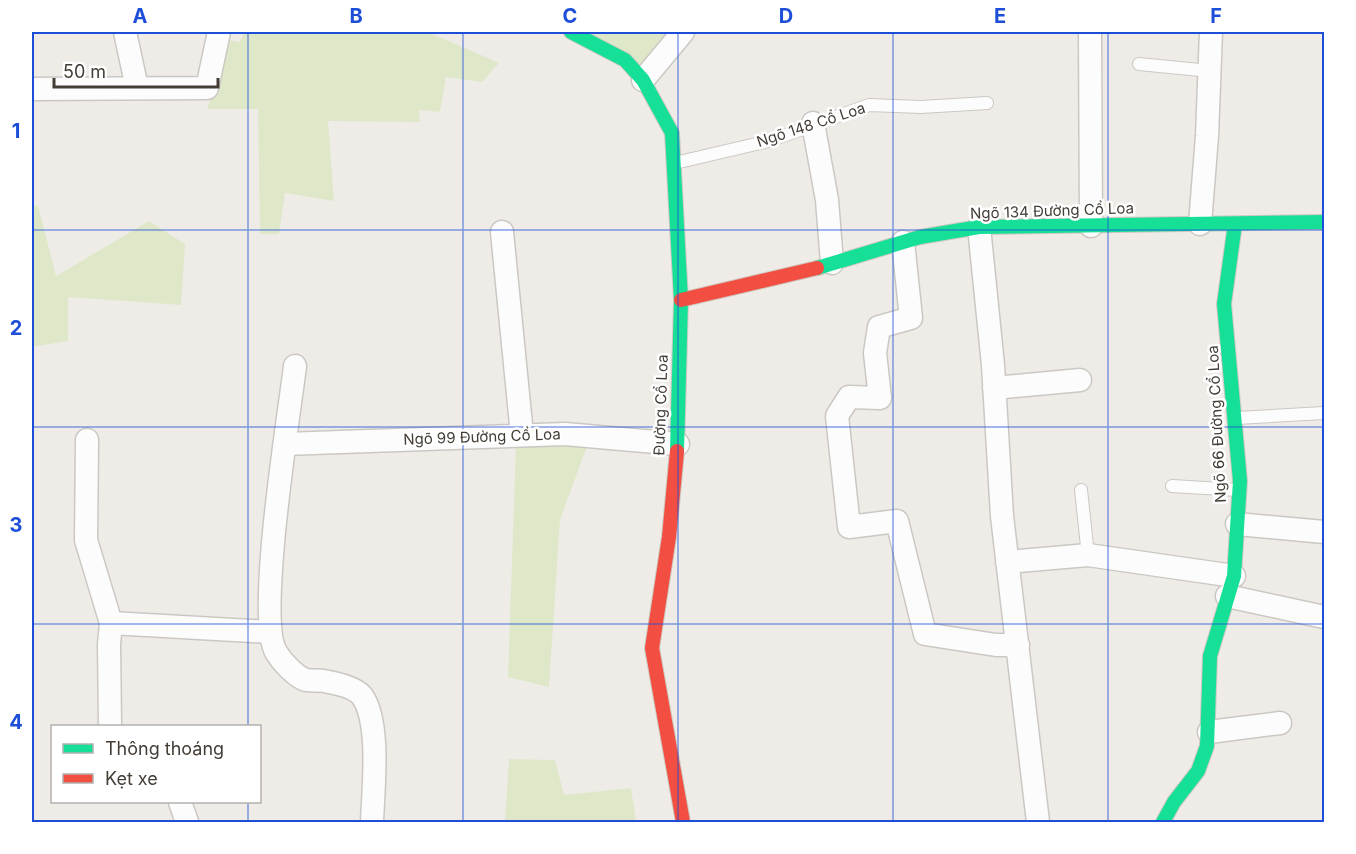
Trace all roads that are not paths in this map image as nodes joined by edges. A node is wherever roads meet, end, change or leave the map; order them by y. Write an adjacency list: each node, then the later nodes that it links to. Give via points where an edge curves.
1 (125, 32): 10 (street)
2 (219, 32): 10 (street, via 207,88)
3 (571, 32): 9 (street, Đường Cổ Loa, via 625,60)
4 (682, 32): 9 (street)
5 (1090, 32): 18 (street)
6 (1211, 32): 8 (street)
7 (1139, 64): 8 (lane)
8 (1210, 71): 16 (street)
9 (643, 80): 14 (street, Đường Cổ Loa, via 672,133)
10 (137, 88): 11 (street)
11 (32, 89)
12 (987, 103): 13 (lane, Ngõ 148 Cổ Loa, via 869,105)
13 (813, 123): 14 (lane, Ngõ 148 Cổ Loa, via 769,141); 22 (street, via 827,200)
14 (674, 163): 23 (street, Đường Cổ Loa)
15 (1324, 222): 17 (street, Ngõ 134 Đường Cổ Loa)
16 (1200, 224): 17 (street, Ngõ 134 Đường Cổ Loa); 18 (street, Ngõ 134 Đường Cổ Loa)
17 (1235, 224): 28 (street, Ngõ 66 Đường Cổ Loa, via 1224,304)
18 (1091, 226): 19 (street, Ngõ 134 Đường Cổ Loa)
19 (979, 227): 21 (street, Ngõ 134 Đường Cổ Loa); 26 (street)
20 (502, 232): 29 (street)
21 (903, 242): 22 (street, Ngõ 134 Đường Cổ Loa); 44 (street, via 911,318 879,327 875,353 880,398 849,397 837,416 849,526 897,521 925,633)
22 (832, 263): 23 (street, Ngõ 134 Đường Cổ Loa)
23 (681, 300): 32 (street, Đường Cổ Loa)
24 (295, 366): 31 (street)
25 (1080, 380): 26 (street)
26 (994, 388): 39 (street)
27 (1324, 413): 28 (lane)
28 (1236, 418): 35 (street, Ngõ 66 Đường Cổ Loa)
29 (522, 435): 31 (street, Ngõ 99 Đường Cổ Loa); 32 (street, Ngõ 99 Đường Cổ Loa, via 565,434)
30 (87, 440): 42 (street, via 86,540)
31 (285, 444): 43 (street, via 272,559)
32 (678, 444): 51 (street, Đường Cổ Loa, via 652,648)
33 (1172, 486): 35 (lane)
34 (1081, 490): 38 (lane)
35 (1239, 490): 36 (street, Ngõ 66 Đường Cổ Loa)
36 (1237, 524): 37 (street); 40 (street, Ngõ 66 Đường Cổ Loa)
37 (1324, 532)
38 (1088, 555): 39 (street); 40 (street)
39 (1007, 562): 44 (street)
40 (1230, 586): 41 (street); 47 (street, Ngõ 66 Đường Cổ Loa, via 1210,656)
41 (1324, 617)
42 (111, 623): 43 (street); 46 (street)
43 (270, 632): 50 (street, via 276,652 305,680 324,681 362,696 373,727)
44 (1018, 645): 52 (street)
45 (1280, 723): 47 (street)
46 (110, 725)
47 (1209, 732): 53 (street, Ngõ 66 Đường Cổ Loa, via 1198,771)
48 (181, 803): 49 (street)
49 (187, 822)
50 (372, 822)
51 (683, 822)
52 (1038, 822)
53 (1163, 822)

